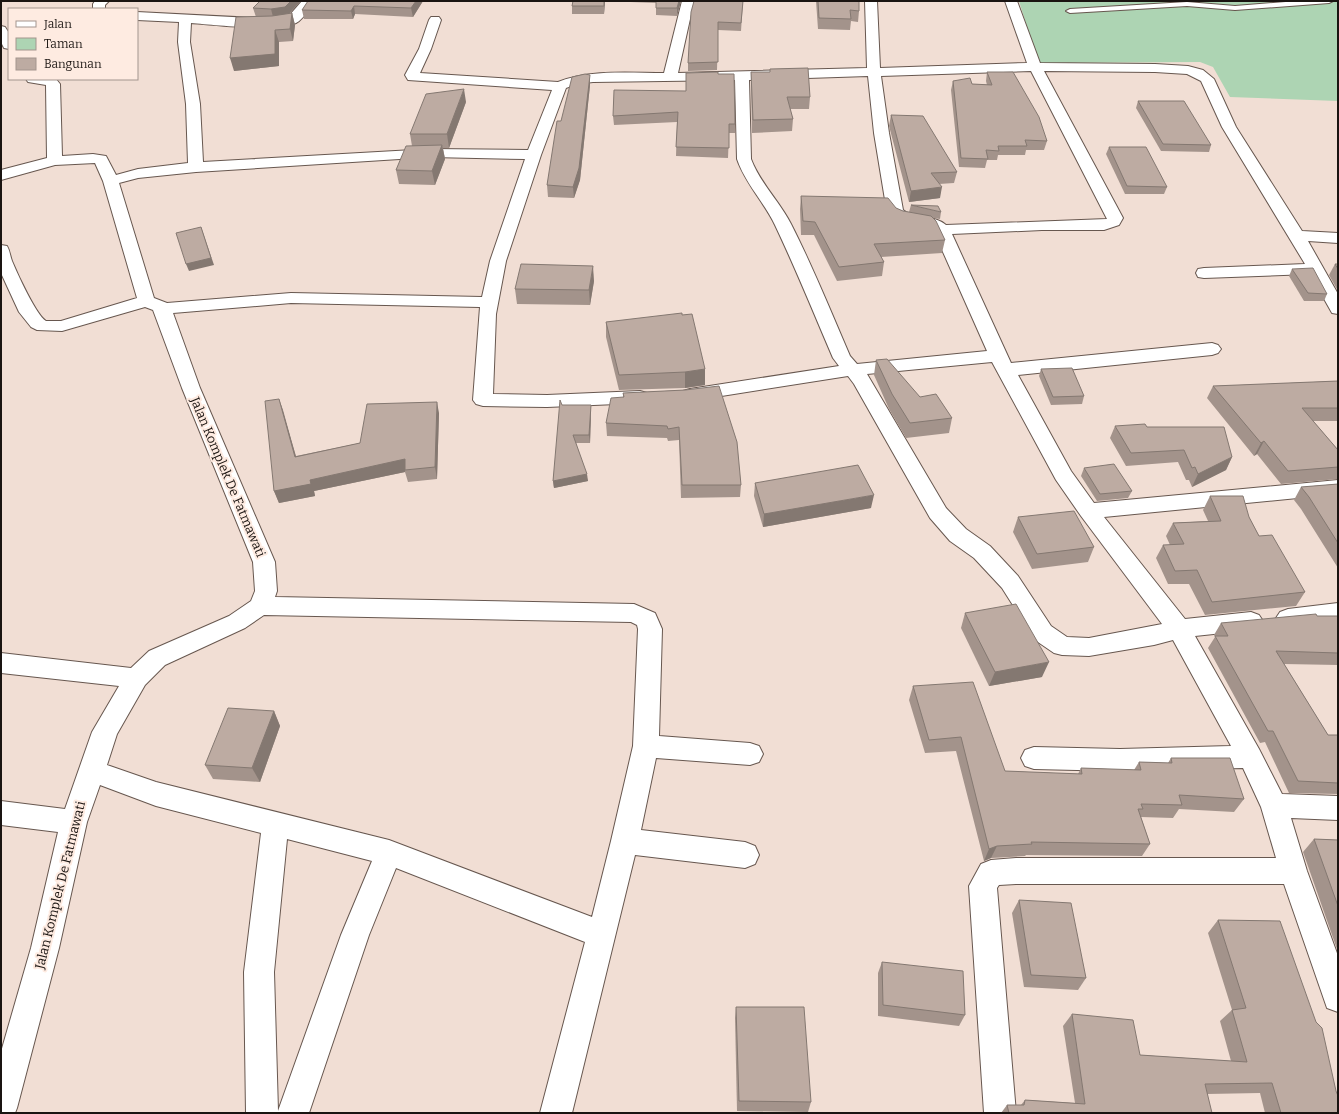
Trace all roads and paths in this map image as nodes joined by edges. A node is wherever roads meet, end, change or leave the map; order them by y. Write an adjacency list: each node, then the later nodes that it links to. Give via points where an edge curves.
1 (308, 1): 8 (street, via 294,19 286,22)
2 (688, 1): 15 (street)
3 (871, 1): 13 (street)
4 (1011, 1): 12 (street)
5 (1329, 1): 6 (lane, via 1235,8 1187,4)
6 (1070, 11)
7 (138, 16): 8 (street)
8 (185, 19): 20 (street, via 184,42 193,104)
9 (435, 20): 17 (street, via 413,77)
10 (3, 30): 11 (street)
11 (8, 42)
12 (1035, 67): 13 (street); 23 (street, via 1115,218 1104,225); 24 (street, via 1155,68 1198,73 1207,79 1229,127)
13 (873, 72): 14 (street); 23 (street, via 881,142 895,212 906,221 932,223)
14 (742, 76): 15 (street); 34 (street, via 744,159 748,170 783,224 842,358)
15 (670, 77): 17 (street, via 593,78 574,80)
16 (48, 80): 19 (street, via 53,84)
17 (560, 86): 18 (street)
18 (534, 154): 20 (street, via 431,153); 29 (street, via 498,261)
19 (55, 162): 21 (street); 22 (street, Jalan Komplek De Fatmawati, via 99,158)
20 (196, 166): 22 (street, via 138,174)
21 (1, 175)
22 (111, 181): 30 (street, Jalan Komplek De Fatmawati)
23 (940, 230): 33 (street)
24 (1297, 236): 25 (street); 27 (street)
25 (1338, 238)
26 (1, 250): 30 (street, via 3,260 28,312 36,323 43,326 62,326)
27 (1316, 269): 28 (street); 31 (street)
28 (1204, 273)
29 (489, 302): 30 (street, via 291,298); 35 (street, via 483,400 547,401)
30 (154, 305): 39 (street, Jalan Komplek De Fatmawati, via 264,562 266,591)
31 (1338, 309)
32 (1212, 349): 33 (street)
33 (1001, 363): 34 (street); 38 (street, via 1063,475)
34 (851, 370): 36 (street); 41 (street, via 862,381 938,513 958,535 982,552 1010,582 1043,632 1062,646 1088,648)
35 (654, 396)
36 (677, 396)
37 (1338, 487): 38 (street)
38 (1088, 511): 41 (street)
39 (260, 606): 43 (street, Jalan Komplek De Fatmawati, via 237,622 157,658); 44 (street, via 634,613 647,619 650,629)
40 (1338, 612): 41 (street)
41 (1179, 629): 46 (street)
42 (1, 663): 43 (street)
43 (136, 678): 48 (street, Jalan Komplek De Fatmawati, via 105,732)
44 (646, 746): 45 (street); 54 (street)
45 (750, 754)
46 (1250, 757): 47 (street, via 1120,760); 49 (street)
47 (1034, 758)
48 (92, 771): 52 (street, Jalan Komplek De Fatmawati); 53 (street, via 156,794)
49 (1274, 806): 50 (street); 57 (street)
50 (1338, 808)
51 (1, 813): 52 (street)
52 (74, 822): 60 (street, Jalan Komplek De Fatmawati, via 46,948)
53 (275, 824): 55 (street); 61 (street, via 259,972)
54 (625, 841): 56 (street); 58 (street)
55 (389, 853): 58 (street); 62 (street, via 355,935)
56 (745, 855)
57 (1293, 871): 59 (street); 64 (street, via 991,873 983,886)
58 (601, 934): 63 (street)
59 (1338, 997)
60 (1, 1108)
61 (262, 1113)
62 (293, 1113)
63 (556, 1113)
64 (1000, 1113)

